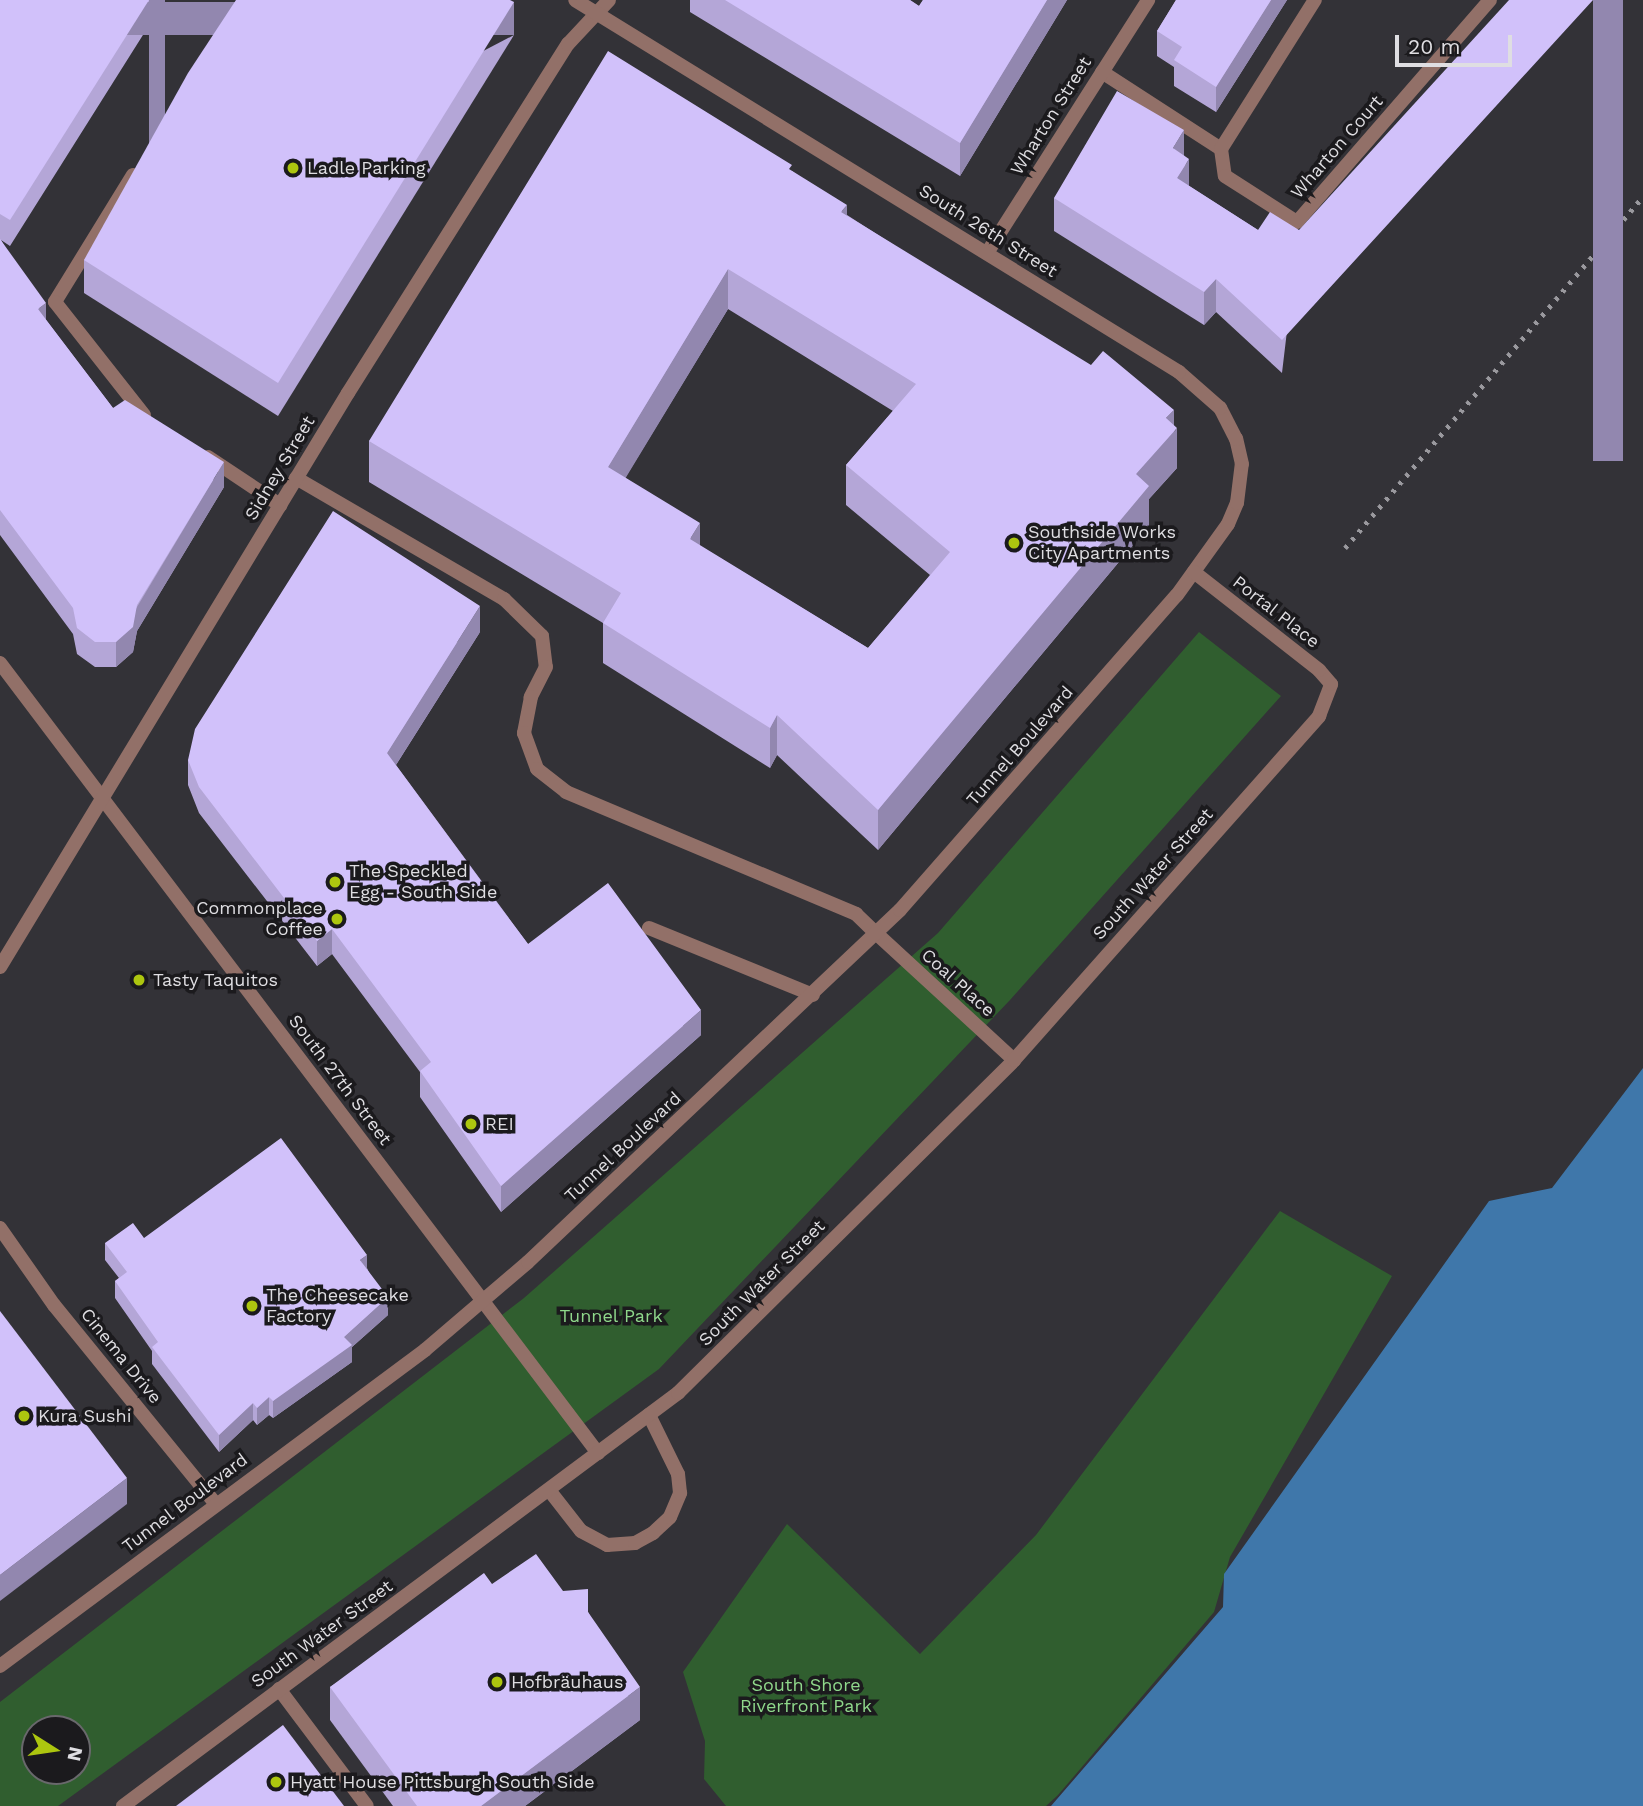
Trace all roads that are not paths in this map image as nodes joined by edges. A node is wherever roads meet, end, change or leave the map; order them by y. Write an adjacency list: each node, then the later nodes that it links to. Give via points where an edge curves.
1 (575, 0): 6 (street, South 26th Street)
2 (610, 0): 6 (street, Sidney Street)
3 (1148, 0): 7 (street, Wharton Street)
4 (1315, 0): 8 (street)
5 (1490, 0): 8 (street, Wharton Court, via 1297,222 1225,176)
6 (597, 13): 10 (street, South 26th Street); 13 (street, Sidney Street, via 568,44)
7 (1102, 72): 8 (street); 10 (street, Wharton Street)
8 (1220, 149)
9 (140, 163): 11 (street, via 55,302 137,411)
10 (987, 253): 15 (street, South 26th Street, via 1179,372 1220,408 1236,439 1242,464 1237,503)
11 (158, 425)
12 (190, 446): 14 (street)
13 (296, 478): 14 (street, Sidney Street); 20 (street, Coal Place, via 504,599 542,636 546,667 531,697 524,733 537,769 556,784 856,914)
14 (280, 505): 18 (street, Sidney Street)
15 (1194, 572): 17 (street, Portal Place); 20 (street, Tunnel Boulevard)
16 (0, 663): 18 (street, South 27th Street)
17 (1331, 684): 23 (street, South Water Street, via 1319,716)
18 (103, 796): 21 (street, Sidney Street); 25 (street, South 27th Street)
19 (649, 928): 22 (street)
20 (877, 934): 22 (street, Tunnel Boulevard); 23 (street, Coal Place)
21 (0, 967)
22 (813, 995): 25 (street, Tunnel Boulevard)
23 (1014, 1060): 26 (street, South Water Street, via 678,1393)
24 (0, 1228): 29 (street, Cinema Drive, via 54,1305)
25 (483, 1301): 27 (street, South 27th Street); 29 (street, Tunnel Boulevard, via 425,1350)
26 (649, 1415): 27 (street, South Water Street); 28 (street, via 674,1464 680,1493 670,1517 653,1533 635,1543 607,1545 581,1531)
27 (598, 1453): 28 (street, South Water Street)
28 (549, 1490): 31 (street, South Water Street)
29 (216, 1504): 30 (street, Tunnel Boulevard)
30 (0, 1666)
31 (279, 1689): 32 (street, South Water Street); 33 (street)
32 (123, 1806)
33 (366, 1806)

